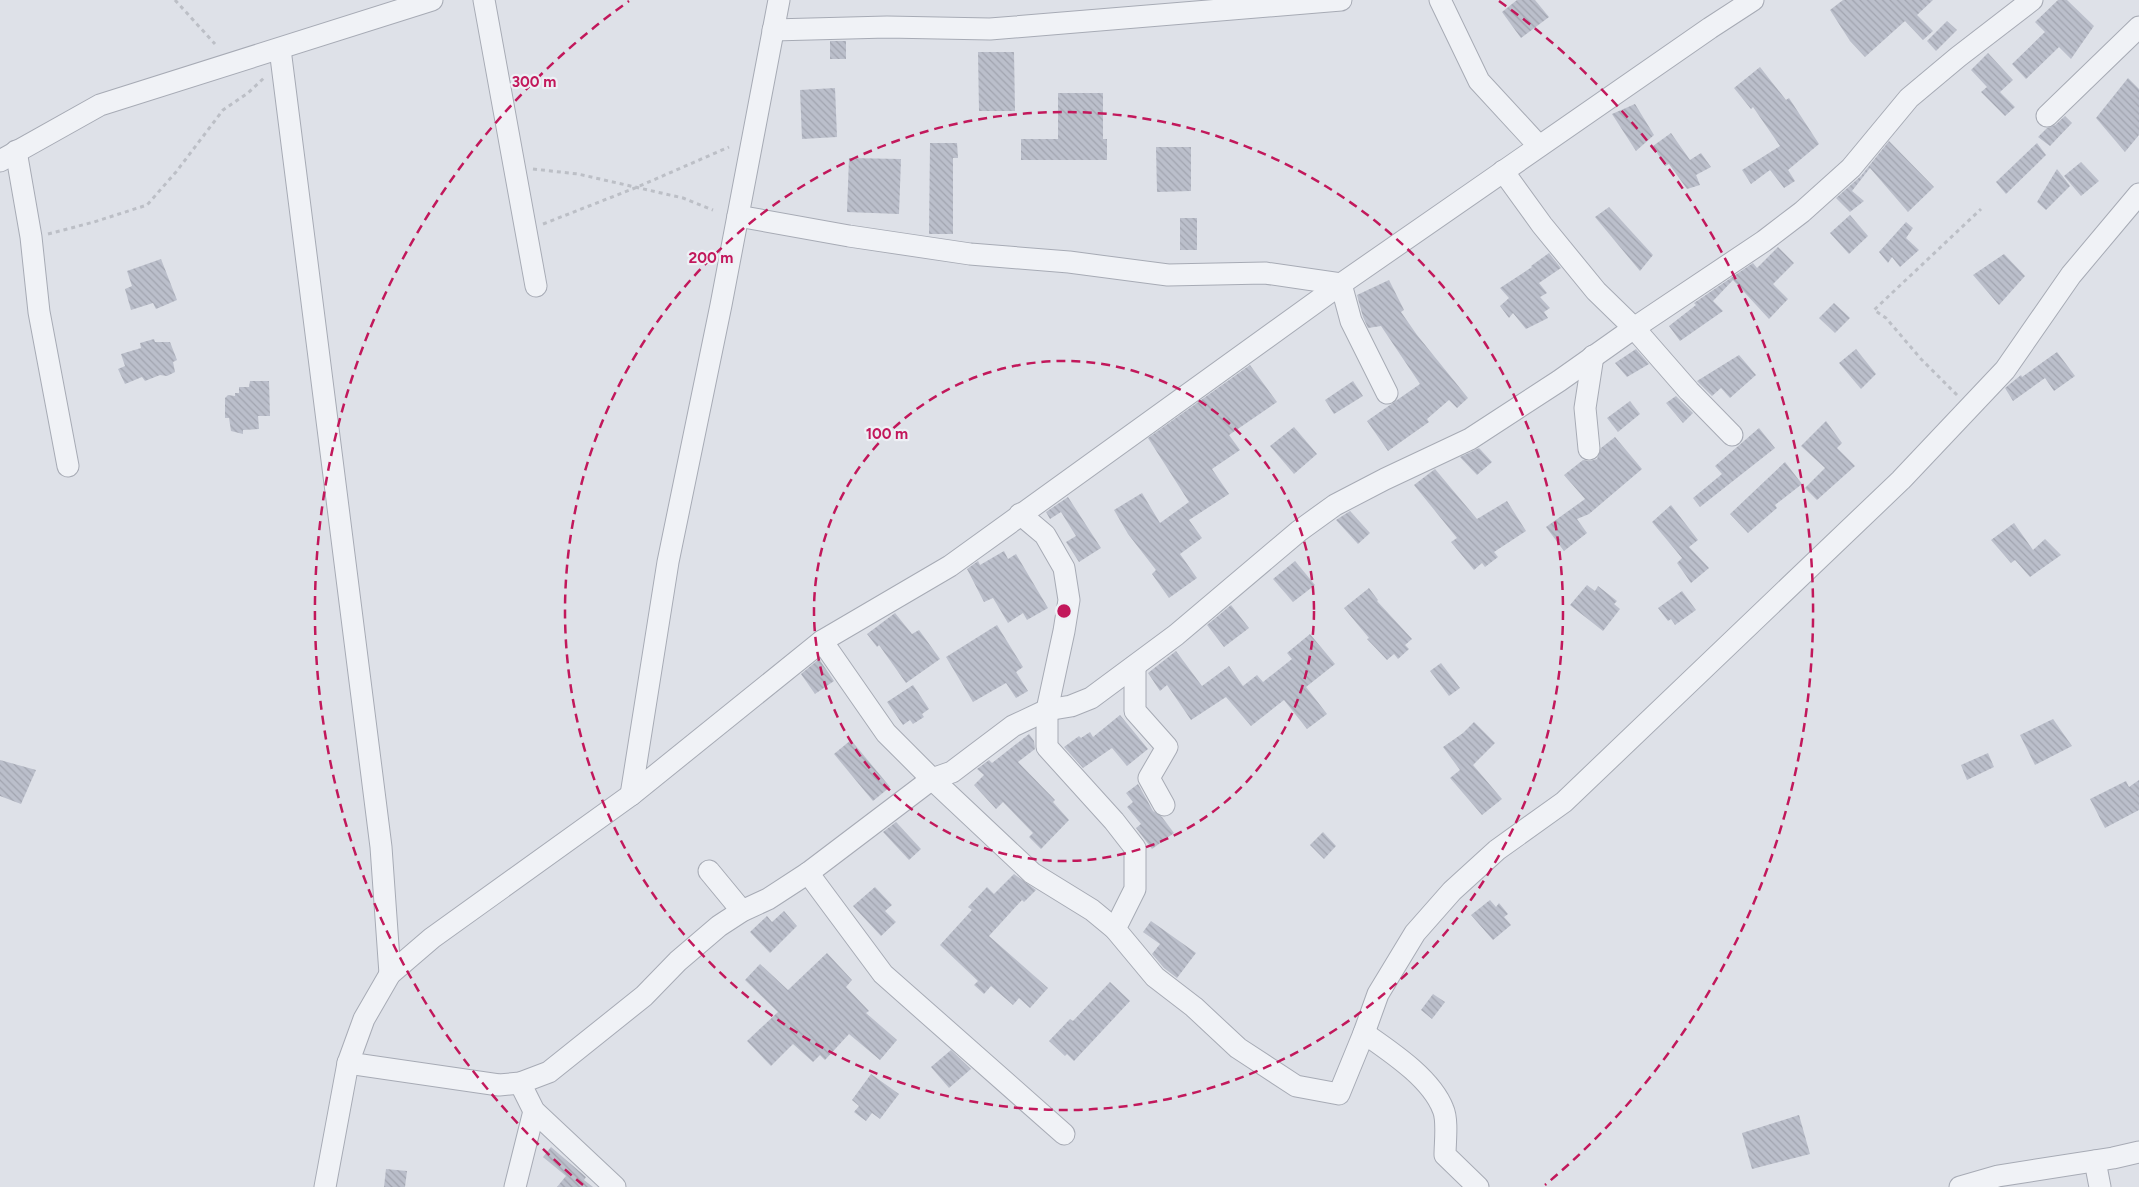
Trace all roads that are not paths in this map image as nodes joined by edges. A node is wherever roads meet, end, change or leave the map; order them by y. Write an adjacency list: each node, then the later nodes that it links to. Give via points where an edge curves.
1 (432, 0): 8 (street)
2 (484, 0): 19 (street)
3 (779, 0): 10 (street)
4 (1340, 0): 10 (street, via 990,29)
5 (1440, 0): 13 (street, via 1478,81)
6 (1753, 0): 13 (street)
7 (2032, 0): 20 (street, via 1910,98 1861,158 1802,212)
8 (408, 4): 11 (street)
9 (2139, 27): 12 (street)
10 (773, 30): 17 (street)
11 (280, 49): 14 (street, via 100,105); 37 (street, via 381,847)
12 (2047, 116)
13 (1539, 146): 15 (street)
14 (4, 157): 25 (street, via 31,237 39,312)
15 (1503, 171): 18 (street); 20 (street, via 1590,283)
16 (2139, 194): 38 (street, via 2071,275 2006,370 1901,480 1571,796 1497,850 1452,891 1415,933 1378,994)
17 (738, 216): 18 (street, via 970,254 1168,275 1266,273); 31 (street, via 668,562)
18 (1341, 284): 22 (street, via 1351,321); 26 (street)
19 (536, 286)
20 (1634, 328): 21 (street); 23 (street)
21 (1594, 356): 24 (street, via 1585,408); 28 (street, via 1470,439 1334,505)
22 (1387, 393)
23 (1732, 435)
24 (1589, 449)
25 (68, 466)
26 (1020, 514): 27 (street, via 950,566); 29 (street, via 1045,535 1064,568 1068,600)
27 (822, 641): 30 (street, via 886,733); 31 (street)
28 (1135, 666): 29 (street, via 1091,698); 32 (street, via 1135,711 1167,747 1149,778)
29 (1047, 710): 30 (street, via 1013,726 952,772); 36 (street, via 1047,747 1135,848 1135,888)
30 (932, 780): 34 (street); 36 (street, via 1032,873)
31 (631, 795): 37 (street, via 432,938)
32 (1164, 805)
33 (709, 871): 35 (street)
34 (808, 873): 35 (street, via 768,899); 42 (street, via 882,974)
35 (742, 911): 40 (street, via 719,926 644,996 549,1072)
36 (1115, 928): 38 (street, via 1155,977 1194,1007 1238,1048 1296,1086 1339,1094)
37 (390, 974): 39 (street, via 364,1019)
38 (1364, 1033): 48 (street, via 1393,1053 1431,1088 1444,1111 1444,1155)
39 (348, 1063): 40 (street, via 499,1085); 45 (street)
40 (520, 1083): 41 (street)
41 (534, 1111): 46 (street); 47 (street)
42 (1064, 1134)
43 (2139, 1152): 44 (street)
44 (2095, 1161): 49 (street, via 1998,1176); 50 (street)
45 (325, 1187)
46 (515, 1187)
47 (615, 1187)
48 (1478, 1187)
49 (1960, 1187)
50 (2100, 1187)

